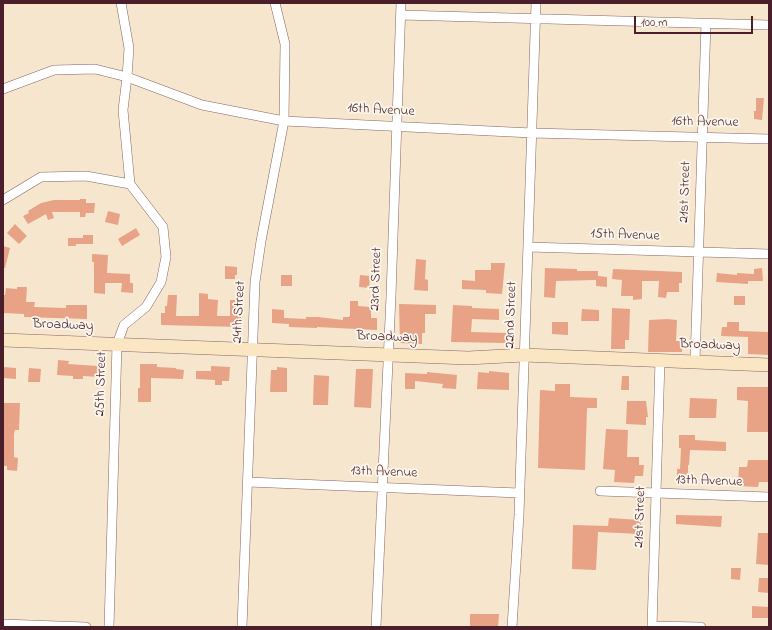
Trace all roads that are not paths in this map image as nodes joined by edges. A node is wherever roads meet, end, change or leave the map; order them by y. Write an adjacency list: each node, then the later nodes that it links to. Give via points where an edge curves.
1 (121, 3): 9 (street, via 128,48)
2 (275, 3): 11 (street, 24th Street, via 285,44)
3 (401, 3): 5 (street, 23rd Street)
4 (536, 3): 6 (street, 22nd Street)
5 (401, 15): 6 (street); 12 (street, 23rd Street)
6 (536, 19): 7 (street); 13 (street, 22nd Street)
7 (706, 23): 8 (street); 14 (street, 21st Street)
8 (769, 25)
9 (127, 77): 10 (street, 16th Avenue, via 95,69 54,70); 11 (street, 16th Avenue, via 202,105); 16 (street, via 123,110)
10 (3, 89)
11 (284, 120): 12 (street, 16th Avenue); 23 (street, 24th Street, via 255,282)
12 (397, 125): 13 (street, 16th Avenue); 24 (street, 23rd Street)
13 (532, 133): 14 (street, 16th Avenue); 18 (street, 22nd Street)
14 (702, 138): 15 (street, 16th Avenue); 19 (street, 21st Street)
15 (769, 139)
16 (130, 184): 17 (street, via 86,176 41,178); 22 (street, 25th Street, via 163,227 166,257 161,282 146,307 124,325)
17 (3, 200)
18 (528, 247): 19 (street, 15th Avenue); 25 (street, 22nd Street)
19 (698, 252): 20 (street, 15th Avenue); 27 (street, 21st Street)
20 (769, 254)
21 (3, 340): 22 (main road, Broadway)
22 (117, 344): 23 (main road, Broadway); 38 (street, 25th Street)
23 (251, 350): 24 (main road, Broadway); 29 (street, 24th Street)
24 (388, 354): 25 (main road, Broadway, via 468,358); 30 (street, 23rd Street)
25 (524, 355): 26 (main road, Broadway); 32 (street, 22nd Street)
26 (660, 360): 27 (main road, Broadway); 33 (street, 21st Street)
27 (695, 362): 28 (main road, Broadway)
28 (769, 365)
29 (248, 482): 30 (street, 13th Avenue); 39 (street, 24th Street)
30 (382, 487): 32 (street, 13th Avenue); 40 (street, 23rd Street)
31 (600, 491): 33 (street, 13th Avenue)
32 (519, 493): 41 (street, 22nd Street)
33 (656, 494): 34 (street, 13th Avenue); 36 (street, 21st Street)
34 (769, 497)
35 (3, 624): 37 (street)
36 (652, 626): 42 (street)
37 (86, 627)
38 (109, 627)
39 (242, 627)
40 (376, 627)
41 (512, 627)
42 (701, 627)

